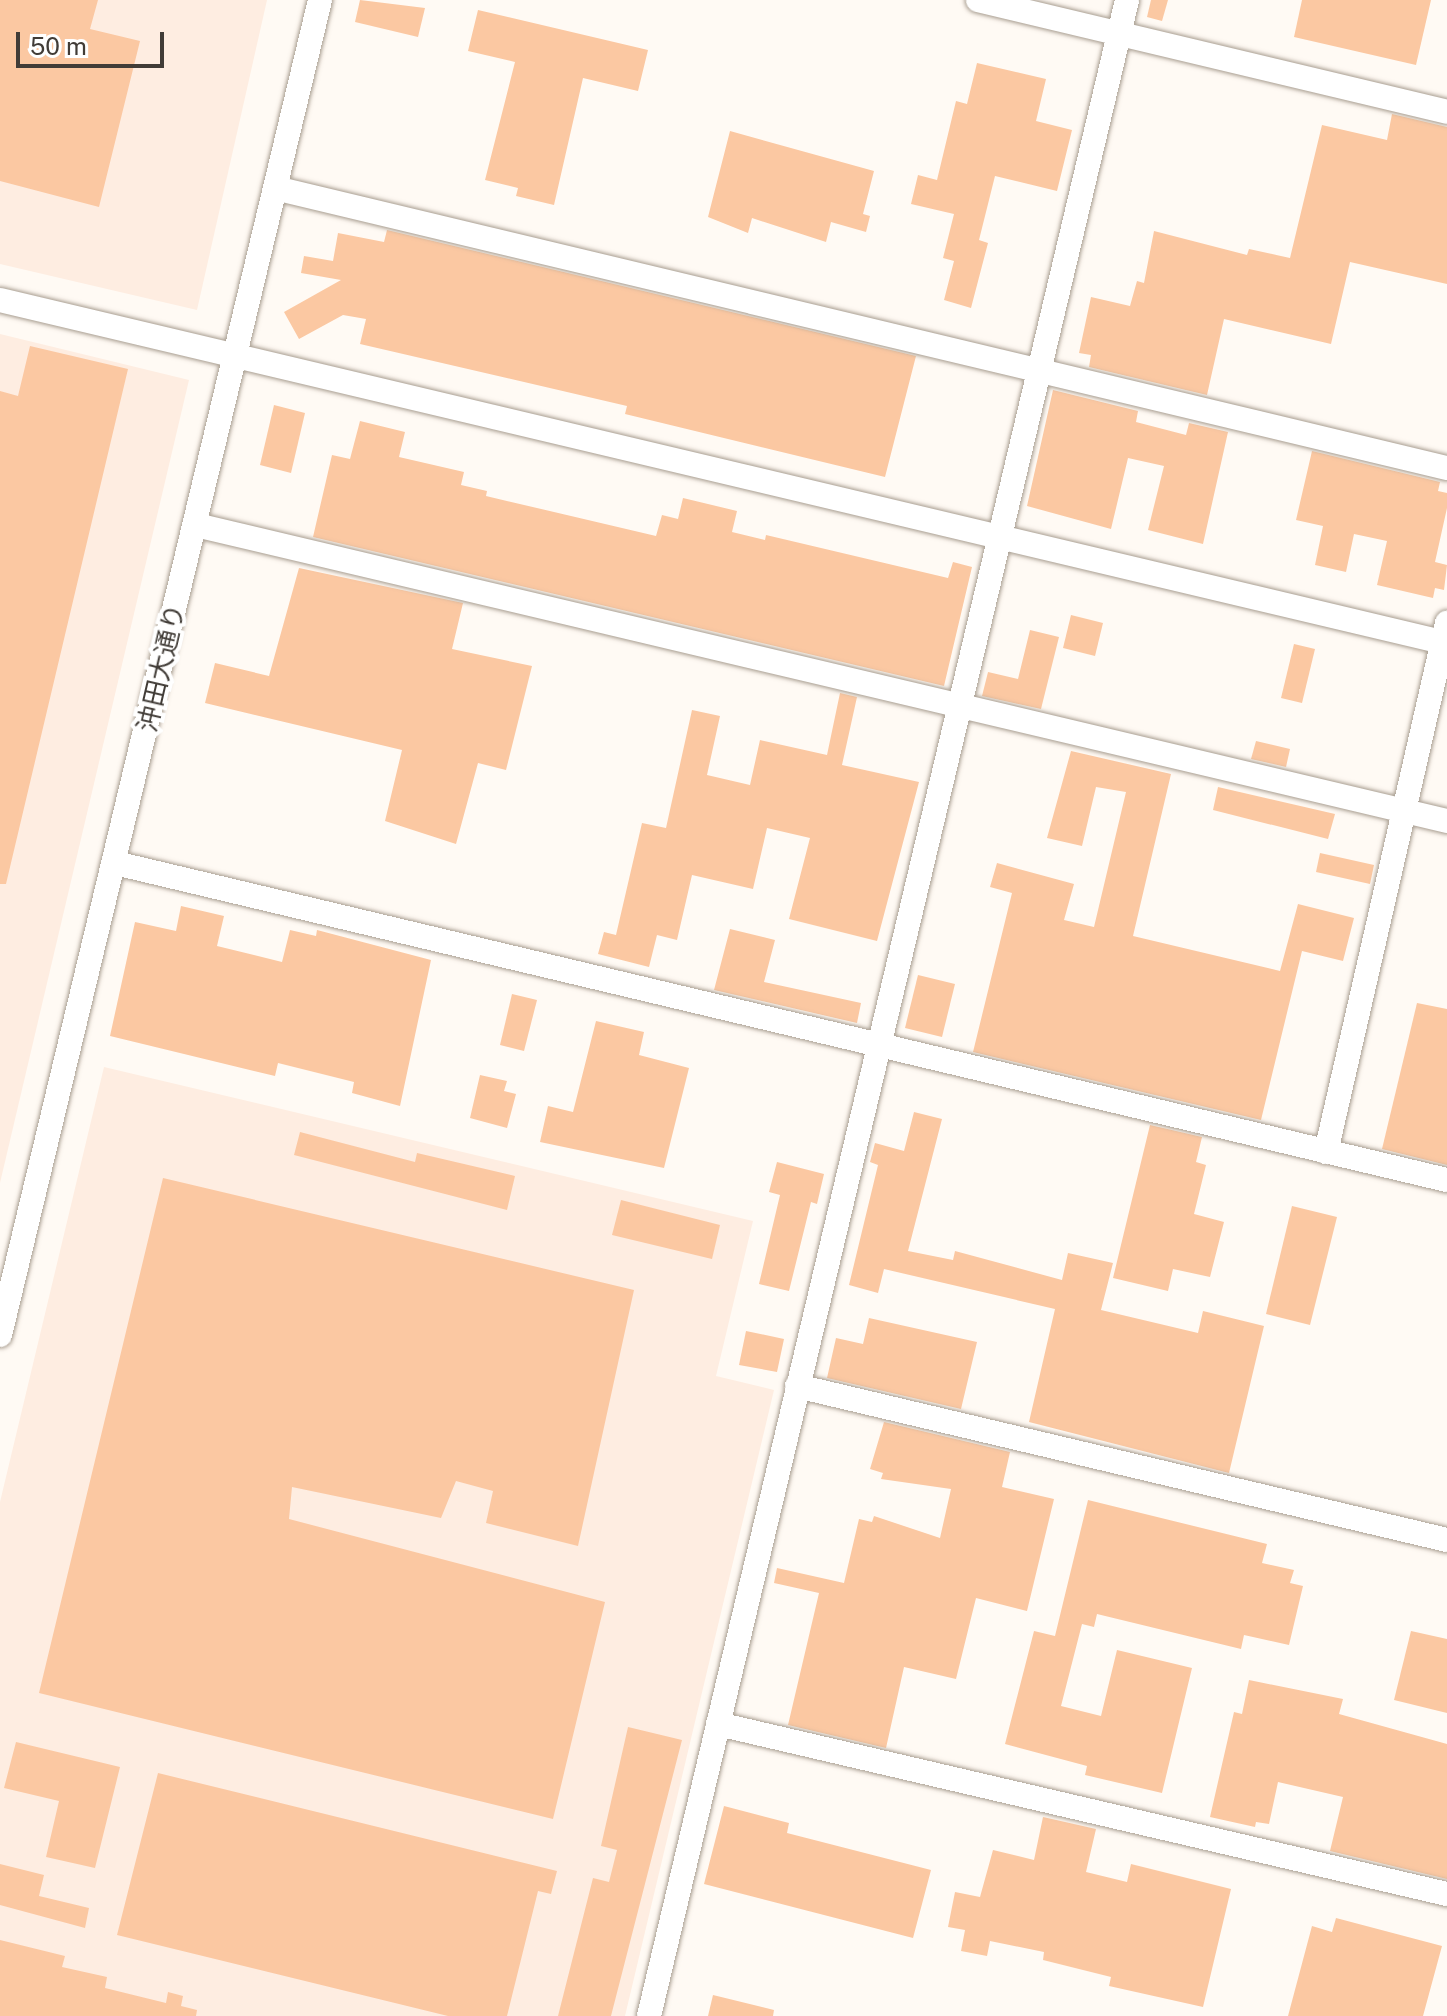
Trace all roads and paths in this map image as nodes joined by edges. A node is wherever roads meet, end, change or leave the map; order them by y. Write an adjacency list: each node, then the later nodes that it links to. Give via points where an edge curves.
1 (320, 0): 6 (street, 沖田大通り)
2 (978, 0): 4 (street)
3 (1127, 0): 4 (street)
4 (1118, 33): 5 (street); 9 (street)
5 (1447, 112)
6 (275, 188): 8 (street, 沖田大通り); 9 (street)
7 (0, 300): 8 (street)
8 (236, 356): 11 (street, 沖田大通り); 12 (street)
9 (1036, 369): 10 (street); 12 (street)
10 (1447, 468)
11 (196, 525): 14 (street); 17 (street, 沖田大通り)
12 (998, 538): 13 (street); 14 (street)
13 (1445, 636): 15 (street)
14 (958, 707): 15 (street); 18 (street)
15 (1402, 810): 16 (street); 19 (street)
16 (1447, 821)
17 (115, 863): 18 (street); 21 (street, 沖田大通り)
18 (876, 1047): 19 (street); 22 (street)
19 (1326, 1152): 20 (street)
20 (1447, 1180)
21 (0, 1335)
22 (797, 1386): 23 (street); 24 (street)
23 (1447, 1540)
24 (718, 1724): 25 (street); 26 (street)
25 (1447, 1894)
26 (649, 2016)

